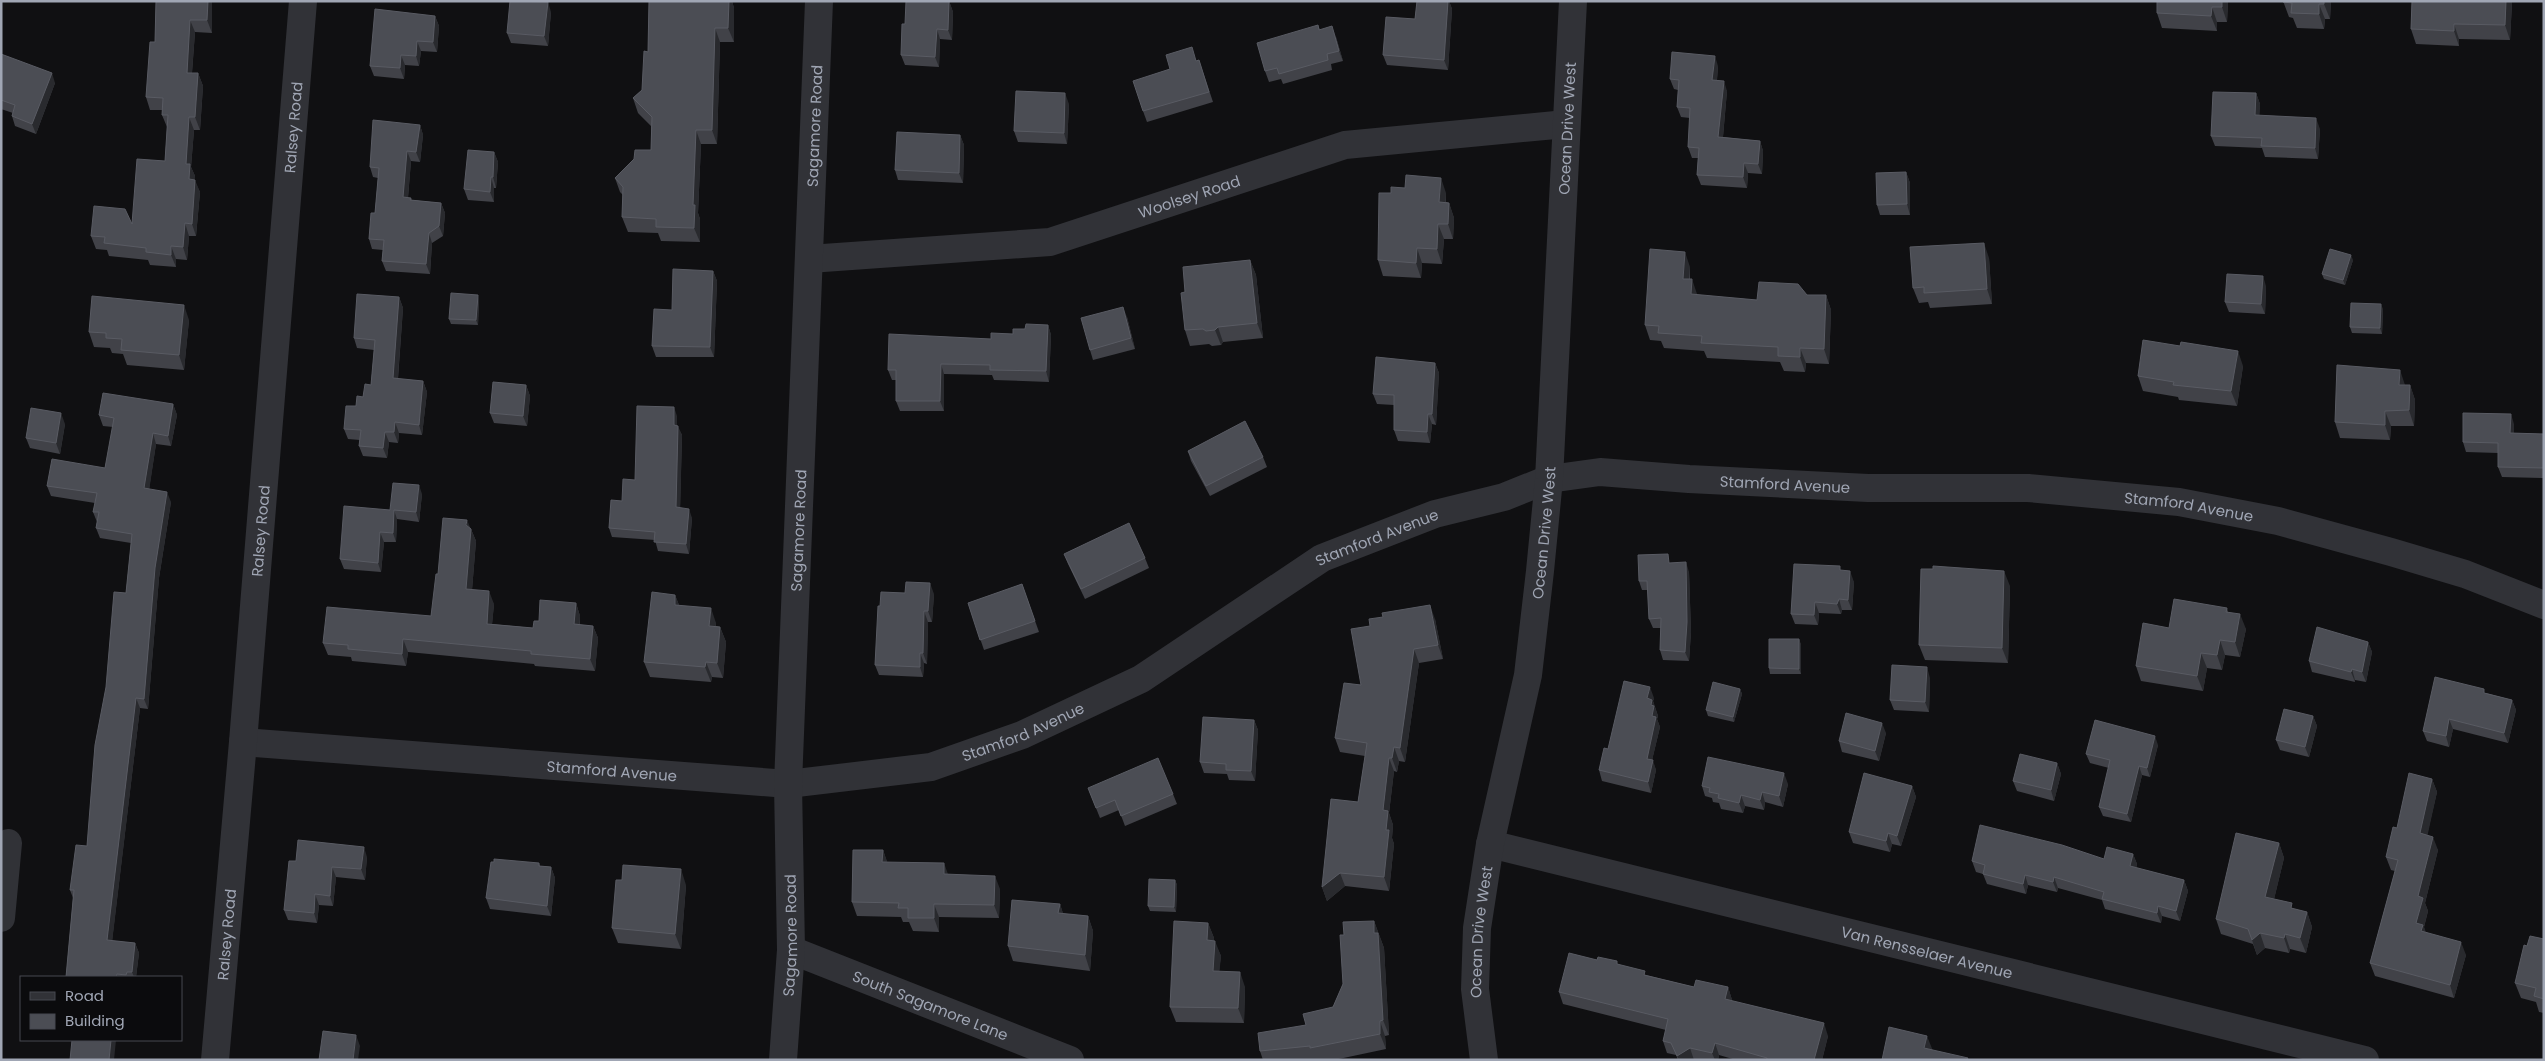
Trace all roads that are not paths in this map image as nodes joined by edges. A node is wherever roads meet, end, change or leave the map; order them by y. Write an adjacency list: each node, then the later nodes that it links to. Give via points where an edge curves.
1 (303, 1): 8 (street, Ralsey Road)
2 (819, 1): 5 (street, Sagamore Road)
3 (1573, 1): 4 (street, Ocean Drive West)
4 (1566, 124): 5 (street, Woolsey Road, via 1345,145 1050,242); 6 (street, Ocean Drive West)
5 (809, 259): 9 (street, Sagamore Road)
6 (1549, 479): 7 (street, Stamford Avenue, via 1600,472 1868,488 2028,488 2180,502 2278,521 2391,552 2465,574); 9 (street, Stamford Avenue, via 1504,497 1435,514 1322,558 1141,679 1022,735 931,767); 11 (street, Ocean Drive West, via 1528,675)
7 (2544, 605)
8 (243, 742): 9 (street, Stamford Avenue); 14 (street, Ralsey Road)
9 (788, 784): 13 (street, Sagamore Road)
10 (8, 843): 12 (street)
11 (1490, 844): 17 (street, Ocean Drive West, via 1475,959 1477,1017); 18 (street, Van Rensselaer Avenue)
12 (1, 918)
13 (791, 950): 15 (street, Sagamore Road); 16 (street, South Sagamore Lane)
14 (214, 1060)
15 (783, 1060)
16 (1070, 1060)
17 (1484, 1060)
18 (2365, 1060)

